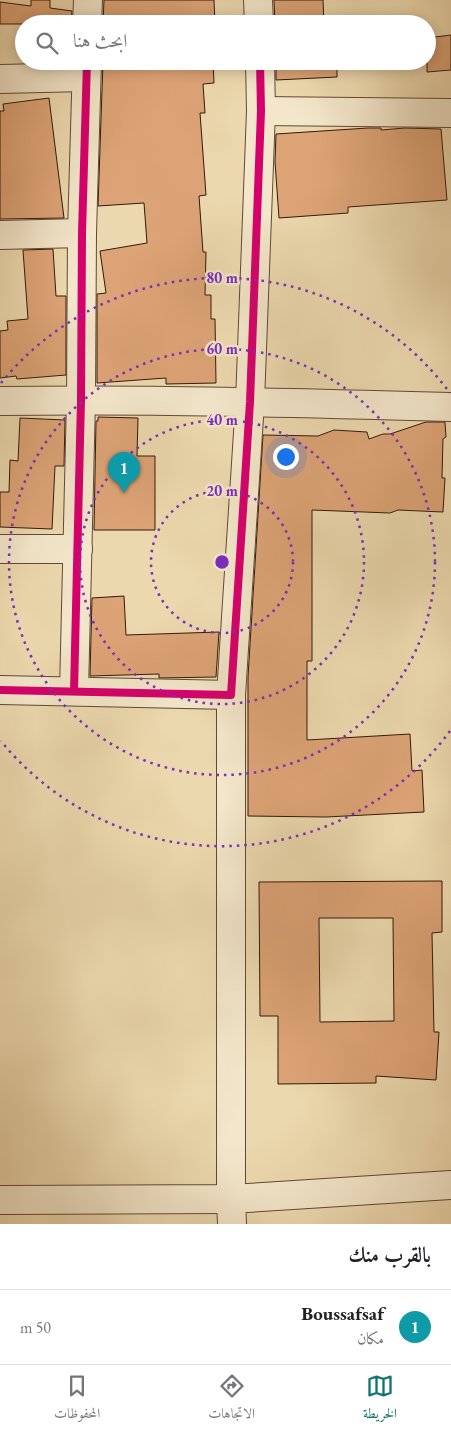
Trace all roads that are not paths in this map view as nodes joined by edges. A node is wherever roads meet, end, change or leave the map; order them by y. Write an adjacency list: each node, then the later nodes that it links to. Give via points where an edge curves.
1 (88, 0): 3 (street)
2 (258, 0): 4 (street)
3 (88, 15)
4 (259, 15)
5 (77, 70): 8 (street)
6 (86, 70): 11 (street)
7 (260, 70): 9 (street)
8 (0, 79)
9 (261, 112): 10 (street); 15 (street)
10 (451, 113)
11 (82, 233): 12 (street); 13 (street)
12 (0, 235)
13 (81, 400): 14 (street); 15 (street); 18 (street)
14 (0, 401)
15 (250, 402): 16 (street); 21 (street)
16 (451, 407)
17 (0, 549): 18 (street)
18 (78, 549): 20 (street)
19 (0, 690): 20 (street)
20 (74, 691): 21 (street)
21 (231, 695): 24 (street)
22 (451, 1185): 24 (street)
23 (0, 1200): 24 (street)
24 (232, 1211)

